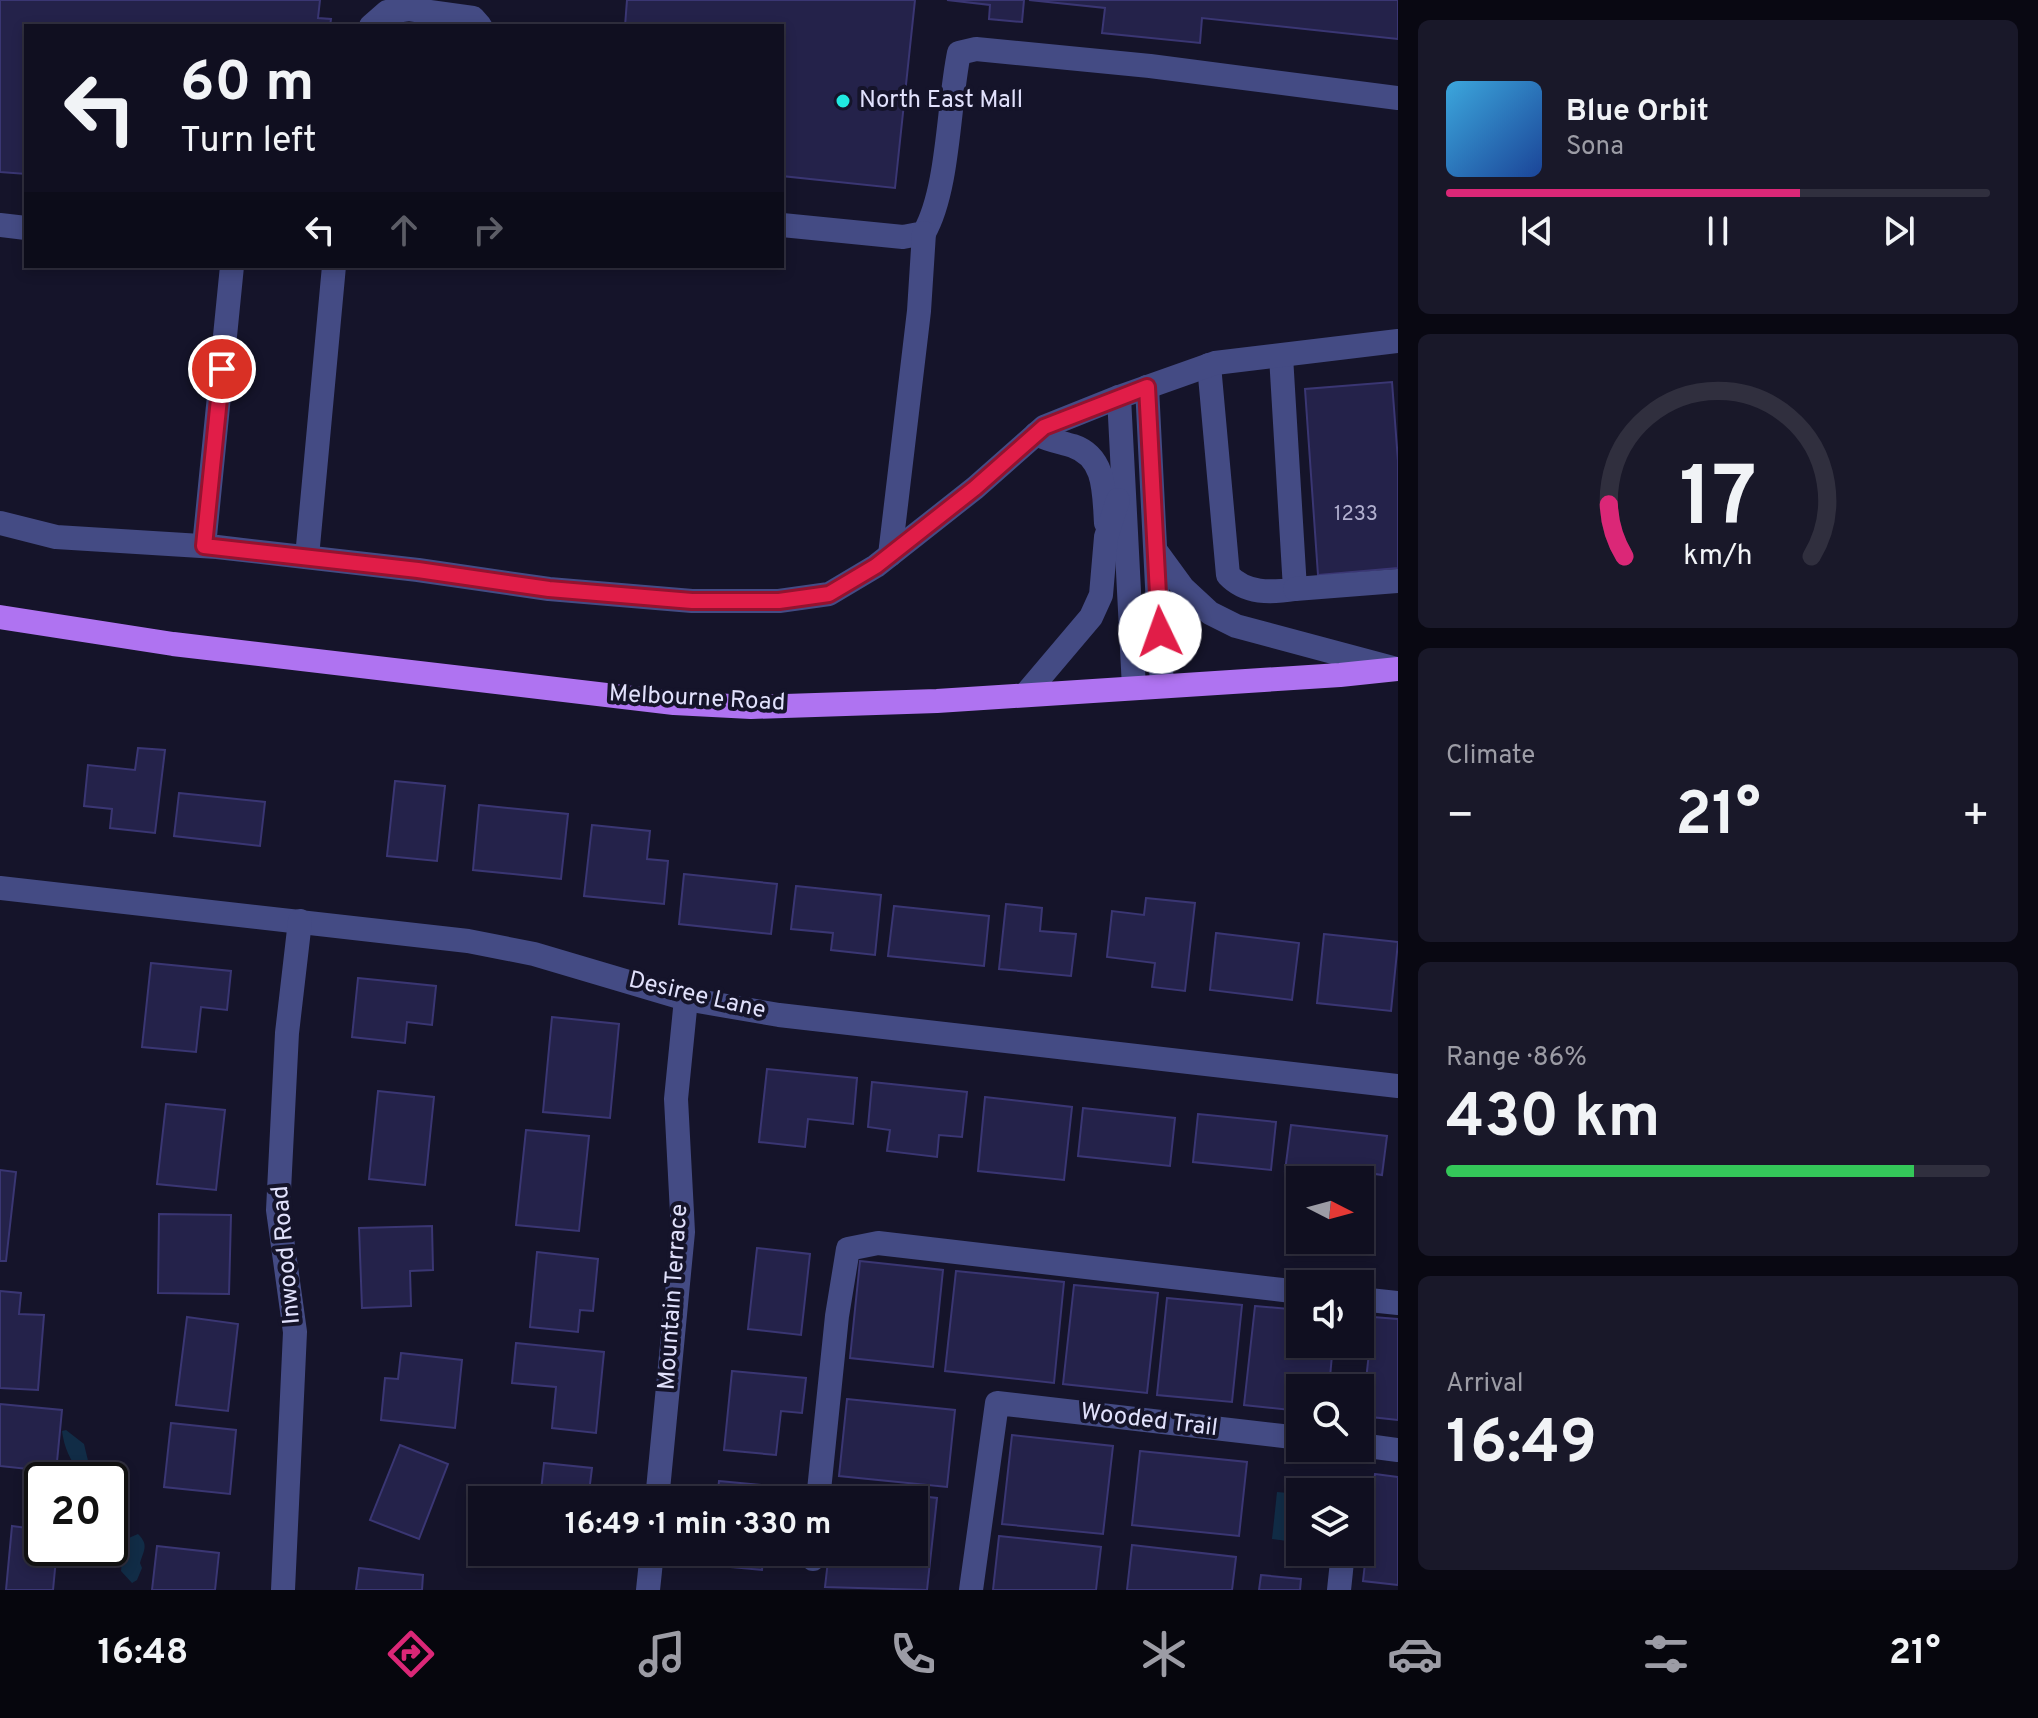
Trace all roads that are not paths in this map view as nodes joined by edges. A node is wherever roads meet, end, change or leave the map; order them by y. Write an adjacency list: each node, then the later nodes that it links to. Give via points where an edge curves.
1 (373, 24): 2 (street, via 387,12 409,9 473,18)
2 (478, 24)
3 (1398, 98): 7 (street, via 1150,66 976,49 959,53 934,216)
4 (0, 225): 6 (street)
5 (784, 225): 7 (street, via 903,237)
6 (24, 228)
7 (924, 233): 21 (street)
8 (232, 268): 19 (street)
9 (334, 268): 22 (street)
10 (1398, 339): 11 (street)
11 (1281, 356): 12 (street); 24 (street)
12 (1209, 365): 13 (street); 24 (street, via 1228,575 1239,586)
13 (1147, 387): 14 (street); 20 (street)
14 (1119, 397): 15 (street); 16 (street)
15 (1036, 434): 18 (street, via 1086,451 1096,462 1103,480); 21 (street)
16 (1123, 482): 18 (street); 28 (street)
17 (0, 523): 19 (street, via 56,537)
18 (1106, 537): 29 (street, via 1101,595 1091,617)
19 (204, 546): 22 (street)
20 (1156, 551): 26 (street, via 1183,588 1210,613 1236,626); 27 (street)
21 (890, 555): 22 (street, via 829,594 779,601 692,601 549,589)
22 (307, 557)
23 (1398, 581): 24 (street)
24 (1295, 589)
25 (0, 617): 29 (main road, Melbourne Road, via 173,644 674,703 751,707)
26 (1398, 669): 27 (main road, Melbourne Road)
27 (1162, 686): 28 (main road, Melbourne Road)
28 (1134, 688): 29 (main road, Melbourne Road)
29 (1025, 695)
30 (0, 888): 31 (street, Desiree Lane)
31 (300, 921): 32 (street, Desiree Lane, via 534,954); 44 (street, Inwood Road, via 287,1033 278,1210 295,1332)
32 (686, 999): 33 (street, Desiree Lane, via 779,1015); 40 (street, Mountain Terrace, via 676,1099 683,1232)
33 (1398, 1086)
34 (1286, 1290): 41 (street, via 878,1243 848,1249)
35 (1374, 1300): 36 (street)
36 (1398, 1303)
37 (1286, 1436): 46 (street, Wooded Trail, via 997,1403)
38 (1374, 1447): 39 (street)
39 (1398, 1450)
40 (658, 1486)
41 (819, 1486)
42 (651, 1566): 45 (street)
43 (1342, 1566): 47 (street)
44 (283, 1590)
45 (648, 1590)
46 (971, 1590)
47 (1339, 1590)

